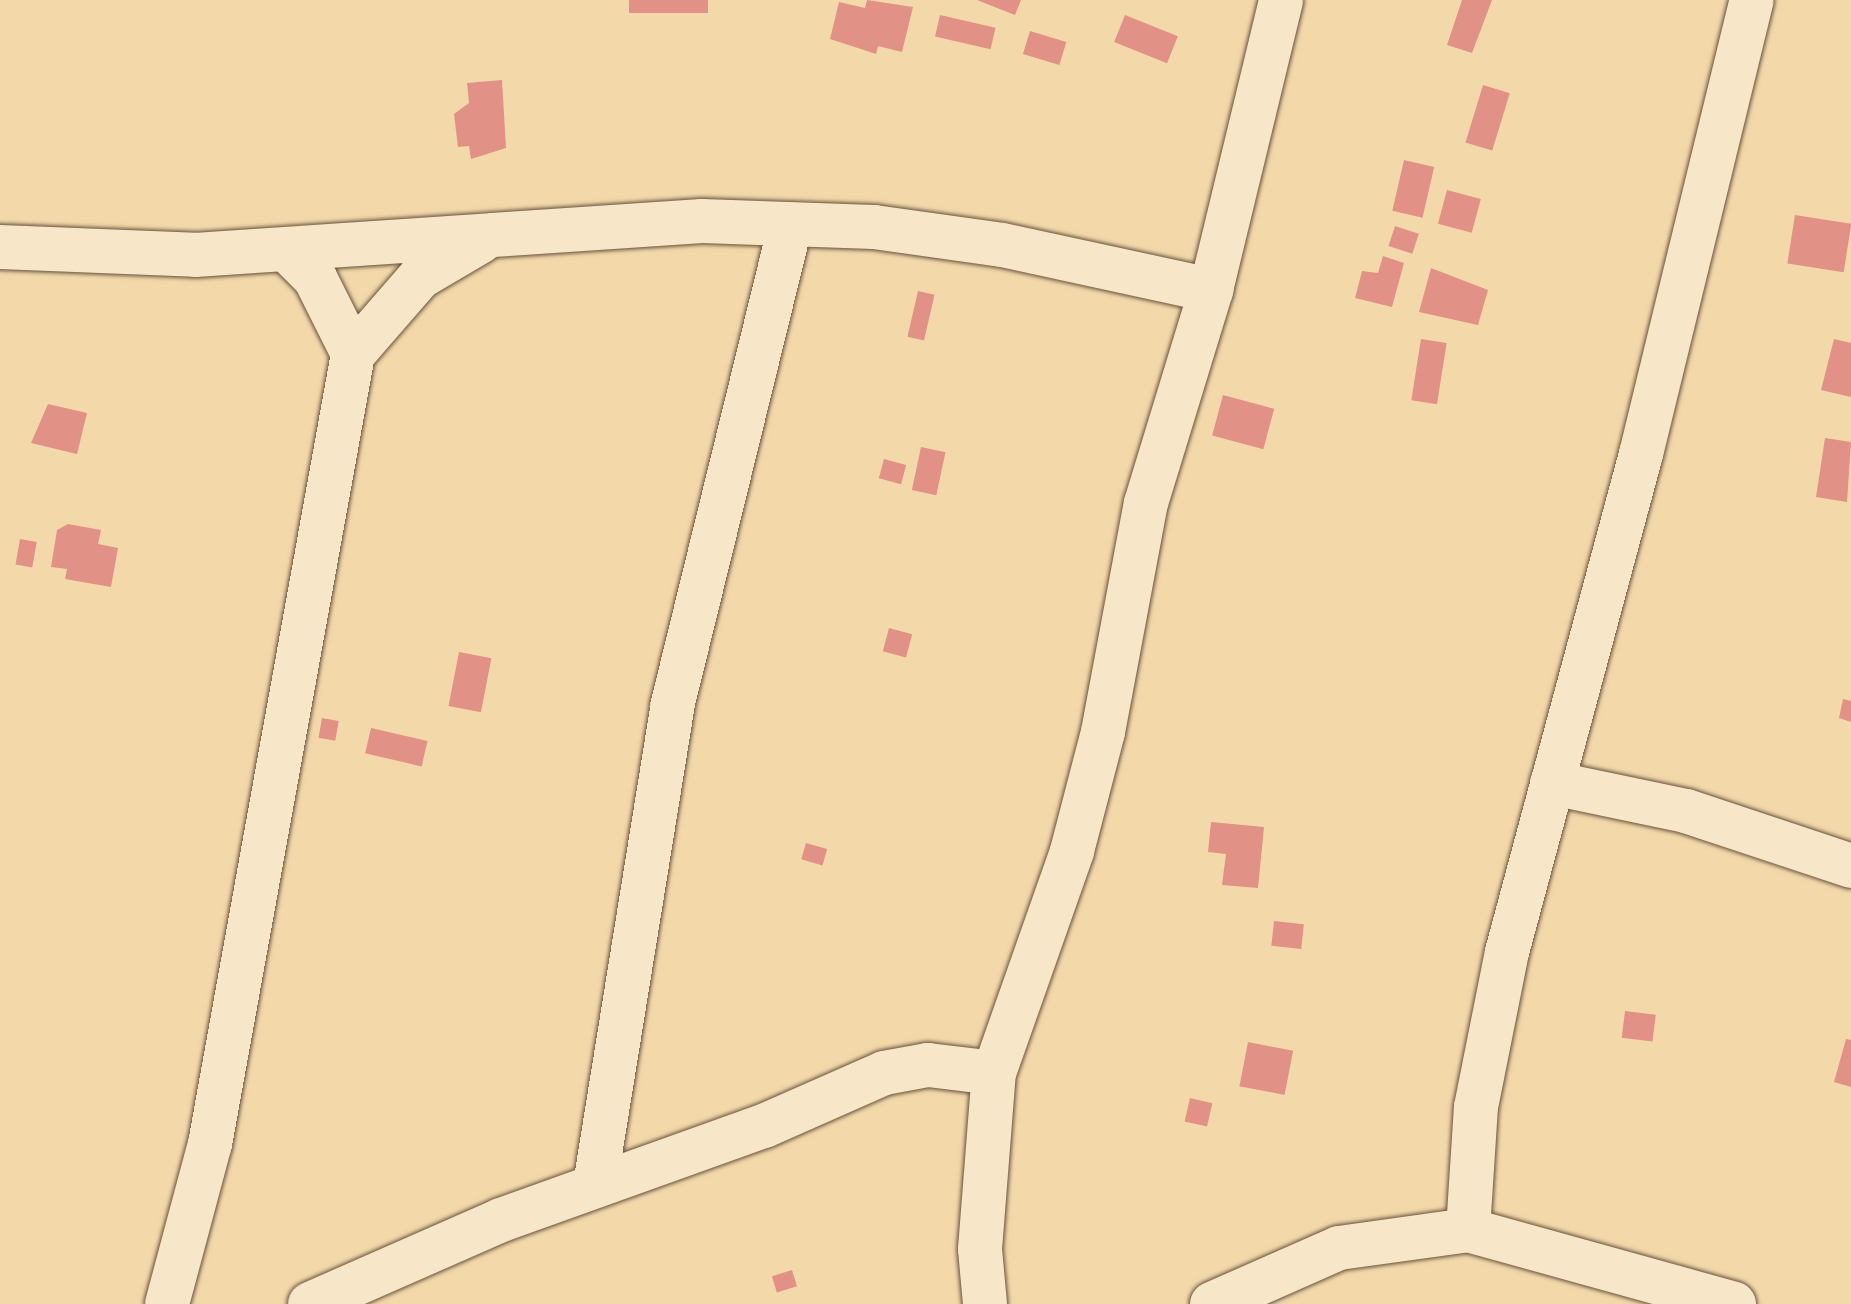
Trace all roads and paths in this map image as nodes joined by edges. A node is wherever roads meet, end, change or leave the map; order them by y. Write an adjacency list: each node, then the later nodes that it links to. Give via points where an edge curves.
1 (1281, 0): 7 (street)
2 (1742, 3): 9 (street)
3 (790, 227): 4 (street, via 702,221); 7 (street, via 874,227 1002,245); 12 (street, via 672,707)
4 (491, 236): 6 (street); 8 (street, via 420,277)
5 (0, 247): 6 (street, via 195,255)
6 (287, 250): 8 (street, via 315,278)
7 (1211, 290): 11 (street, via 1146,503 1103,732 1072,851)
8 (353, 354): 14 (street, via 210,1144)
9 (1552, 783): 10 (street, via 1686,811); 13 (street, via 1476,1107)
10 (1851, 866)
11 (994, 1073): 12 (street, via 928,1065 884,1073 764,1126); 16 (street, via 980,1249)
12 (595, 1185): 15 (street)
13 (1468, 1230): 17 (street, via 1339,1248); 18 (street)
14 (167, 1304)
15 (310, 1304)
16 (985, 1304)
17 (1212, 1304)
18 (1734, 1304)

